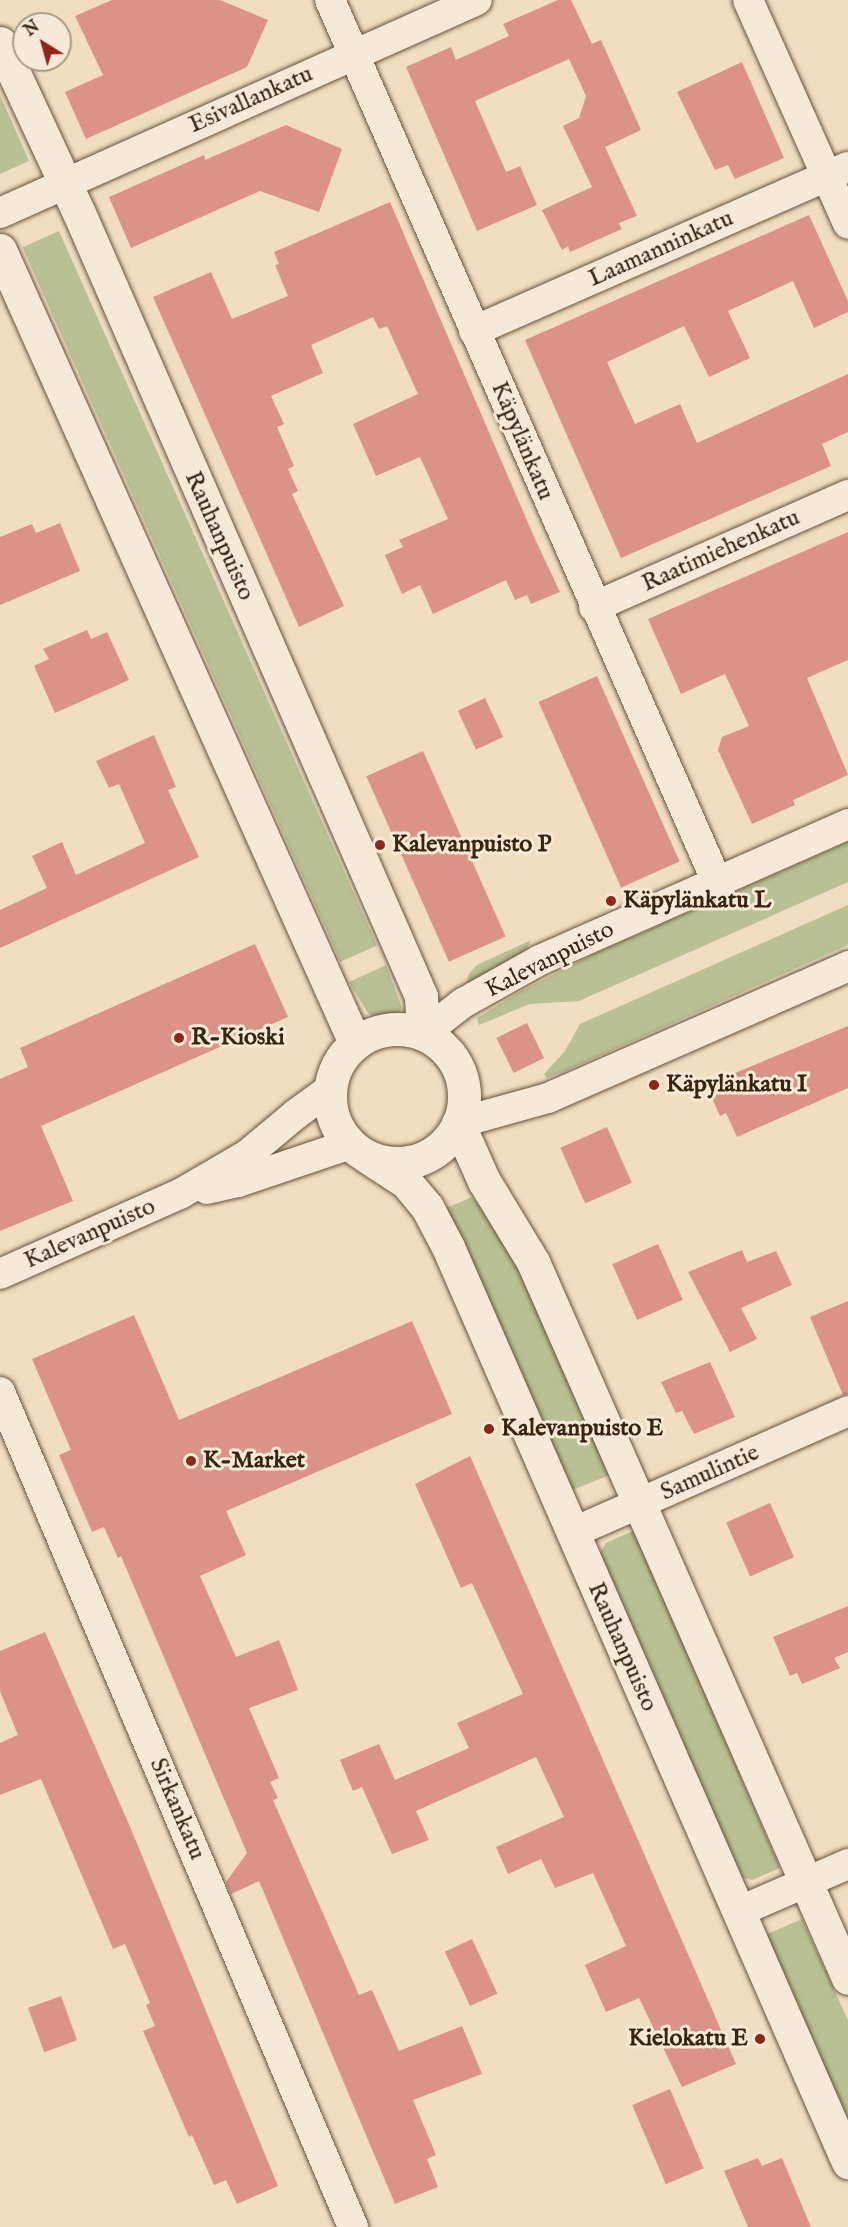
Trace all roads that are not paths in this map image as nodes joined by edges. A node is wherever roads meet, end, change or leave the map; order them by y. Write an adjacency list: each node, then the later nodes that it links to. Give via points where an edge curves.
1 (330, 0): 5 (street, Käpylänkatu)
2 (477, 0): 5 (street, Esivallankatu)
3 (748, 0): 6 (street)
4 (0, 43): 7 (main road, Rauhanpuisto)
5 (354, 54): 7 (street, Esivallankatu); 11 (street, Käpylänkatu)
6 (837, 171): 9 (street); 11 (street, Laamanninkatu)
7 (65, 184): 8 (street, Esivallankatu); 17 (main road, Rauhanpuisto, via 421,996)
8 (13, 208)
9 (848, 224)
10 (0, 250): 18 (main road)
11 (474, 331): 13 (street, Käpylänkatu)
12 (848, 495): 13 (street, Raatimiehenkatu)
13 (594, 607): 15 (street, Käpylänkatu)
14 (848, 824): 15 (street, Kalevanpuisto)
15 (717, 882): 17 (street, Kalevanpuisto, via 540,960 463,1003)
16 (848, 966): 20 (street, via 548,1098)
17 (423, 1034): 18 (main road, via 390,1029); 20 (main road, via 441,1045 462,1081)
18 (355, 1043): 19 (main road, via 341,1058)
19 (330, 1090): 21 (main road, via 334,1120); 22 (street, Kalevanpuisto, via 247,1155)
20 (458, 1123): 21 (main road, via 446,1141 429,1155 409,1162 387,1162); 26 (main road, via 484,1181 533,1262)
21 (358, 1150): 22 (street, Kalevanpuisto); 27 (main road, Rauhanpuisto, via 406,1182 427,1207)
22 (180, 1194): 23 (street, Kalevanpuisto)
23 (0, 1274)
24 (0, 1392): 33 (street, Sirkankatu)
25 (848, 1411): 26 (street, Samulintie)
26 (640, 1504): 27 (street, Samulintie); 29 (main road)
27 (572, 1533): 30 (main road, Rauhanpuisto)
28 (848, 1864): 29 (street)
29 (806, 1882): 30 (street); 31 (main road)
30 (740, 1911): 32 (main road, Rauhanpuisto)
31 (848, 1978)
32 (848, 2162)
33 (353, 2227)

